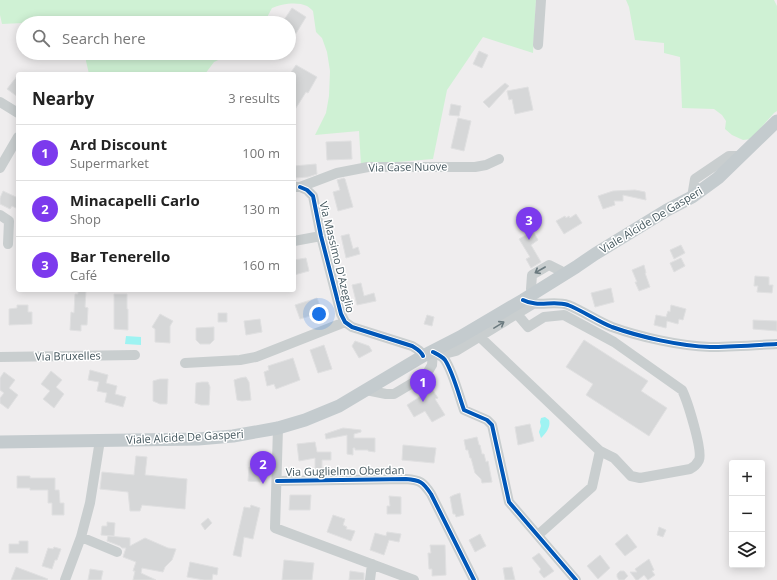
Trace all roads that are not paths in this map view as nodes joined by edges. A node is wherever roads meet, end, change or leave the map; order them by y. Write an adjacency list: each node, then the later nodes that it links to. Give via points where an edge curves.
1 (541, 0): 2 (street)
2 (538, 45)
3 (0, 102): 4 (street)
4 (16, 112)
5 (777, 121): 14 (main road, Viale Alcide De Gasperi, via 718,178 692,197)
6 (16, 140): 8 (street)
7 (499, 159): 9 (street, Via Case Nuove, via 486,165 475,166 368,167 337,173)
8 (0, 168)
9 (297, 187): 11 (street, Via Massimo D'Azeglio, via 313,196)
10 (0, 215): 13 (street, via 9,221)
11 (321, 236): 12 (street); 17 (street, Via Massimo D'Azeglio)
12 (296, 241)
13 (8, 244)
14 (595, 254): 15 (main road); 22 (main road, one-way to 22, via 561,270 458,332)
15 (528, 302): 16 (street); 19 (street, via 567,305 611,326 672,342 711,347); 22 (main road)
16 (517, 314): 18 (street, one-way to 16); 31 (street, via 528,327 544,317 564,314 614,342 682,390 699,446 700,460 696,465 690,469 640,478 632,476 614,458)
17 (345, 322): 20 (street, Via Massimo D'Azeglio, via 352,327); 25 (street, via 256,357)
18 (480, 337): 21 (street); 31 (street)
19 (777, 344)
20 (412, 346): 22 (street, Via Massimo D'Azeglio, via 421,352); 22 (street, via 428,348)
21 (456, 351): 22 (street); 26 (street)
22 (433, 353): 26 (street, Via Massimo D'Azeglio, via 445,360); 27 (main road, Viale Alcide De Gasperi); 27 (street, via 432,365 426,375 394,394)
23 (135, 355): 24 (street, Via Bruxelles)
24 (0, 357)
25 (185, 362)
26 (451, 371): 33 (street, Via Massimo D'Azeglio, via 464,410 487,420 492,425 509,502)
27 (366, 390): 28 (main road, Viale Alcide De Gasperi, via 339,406)
28 (278, 428): 29 (main road, Viale Alcide De Gasperi, via 244,435 198,439); 32 (street, Via Guglielmo Oberdan)
29 (100, 440): 30 (main road, Viale Alcide De Gasperi); 34 (street, via 90,503)
30 (0, 442)
31 (600, 451): 33 (street, via 592,487)
32 (277, 481): 36 (street, Via Guglielmo Oberdan, via 275,528); 40 (street, Via Guglielmo Oberdan, via 417,480 431,494)
33 (538, 535): 41 (street, Via Massimo D'Azeglio)
34 (81, 537): 35 (street); 37 (street)
35 (117, 552)
36 (372, 564): 38 (street); 39 (street, Via Guglielmo Oberdan)
37 (66, 580)
38 (370, 580)
39 (414, 580)
40 (474, 580)
41 (576, 580)

